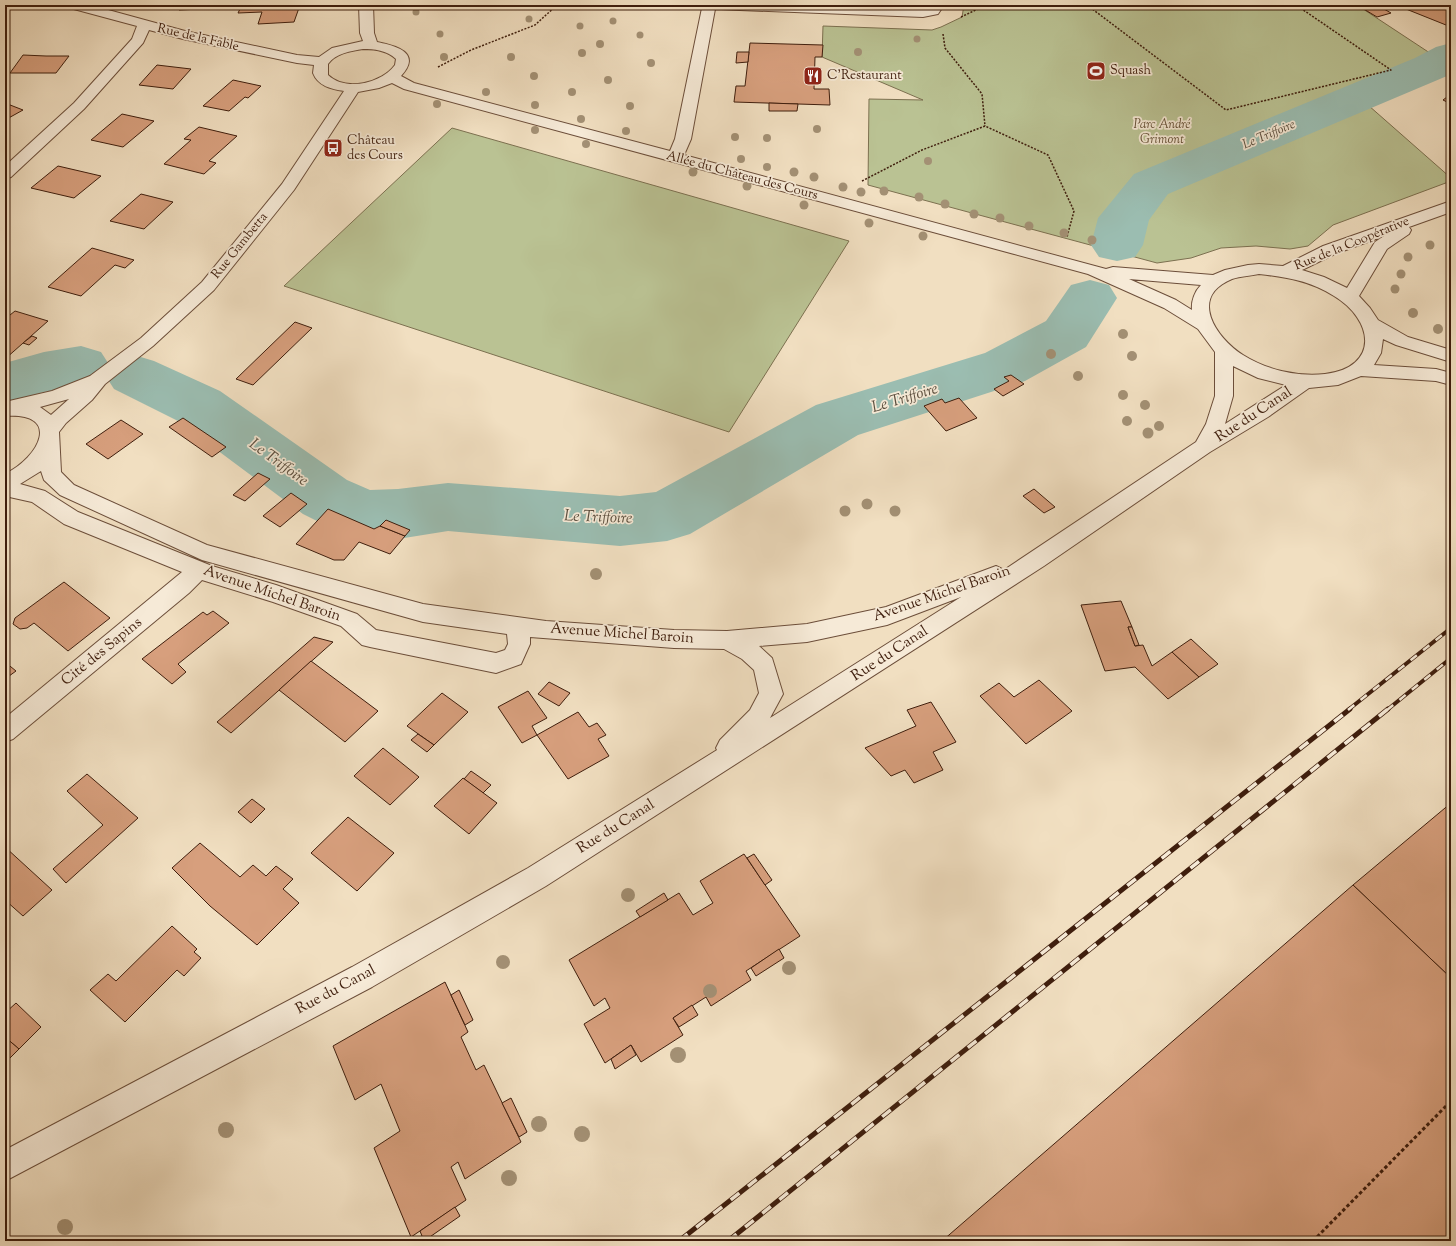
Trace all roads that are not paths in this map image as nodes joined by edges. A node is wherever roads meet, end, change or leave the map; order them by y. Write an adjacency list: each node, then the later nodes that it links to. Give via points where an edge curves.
1 (75, 5): 6 (street, Rue de la Fable, via 130,15)
2 (366, 5): 7 (street, via 367,33)
3 (705, 5): 4 (street)
4 (709, 5): 5 (street, via 924,12 933,11); 11 (street, via 683,139)
5 (937, 5)
6 (144, 26): 8 (street, Rue de la Fable, via 297,60); 12 (street, via 138,40 79,106)
7 (371, 44): 8 (street, via 338,50); 9 (street, via 394,50 400,56 401,67)
8 (323, 61): 10 (street, via 320,72 324,79 338,86)
9 (392, 77): 10 (street, via 370,86); 11 (street, Allée du Château des Cours, via 409,86)
10 (353, 88): 24 (street, Rue Gambetta, via 288,187 208,286 146,342)
11 (675, 158): 15 (street, Allée du Château des Cours)
12 (5, 174)
13 (1451, 206): 14 (street, Rue de la Coopérative)
14 (1418, 218): 16 (street, Rue de la Coopérative, via 1329,250); 18 (street, Rue de la Coopérative, via 1381,246)
15 (1094, 270): 17 (street, Allée du Château des Cours); 20 (street, Allée du Château des Cours, via 1170,304)
16 (1287, 271): 17 (street, via 1259,269 1235,272); 18 (street, via 1331,286)
17 (1215, 281): 20 (street, via 1204,293 1200,308)
18 (1350, 298): 19 (street)
19 (1371, 324): 22 (street, via 1402,341); 23 (street, via 1375,341 1371,357)
20 (1203, 326): 21 (street)
21 (1224, 351): 26 (street, via 1247,366 1276,377); 29 (street, Rue du Canal, via 1224,396 1216,424)
22 (1451, 356)
23 (1359, 370): 25 (street, via 1436,375); 26 (street, via 1326,381)
24 (98, 379): 27 (street, Rue Gambetta, via 58,396); 28 (street, Rue Gambetta, via 86,395 59,418)
25 (1451, 379)
26 (1305, 381): 29 (street, Rue du Canal, via 1261,412)
27 (7, 408): 28 (street, via 29,410 42,416)
28 (50, 436): 30 (street, Rue Gambetta, via 38,461 22,474); 34 (street, Avenue Michel Baroin, via 51,475 67,490 202,552 423,613)
29 (1203, 447): 32 (street, Rue du Canal)
30 (5, 482)
31 (5, 488): 33 (street, Avenue Michel Baroin, via 38,496 71,518)
32 (1037, 560): 35 (street, Avenue Michel Baroin, via 887,616 807,633); 37 (street, Rue du Canal)
33 (198, 570): 34 (street, Avenue Michel Baroin, via 349,620 370,638 496,663 513,656 519,644); 36 (street, Cité des Sapins, via 181,588)
34 (518, 626): 35 (street, Avenue Michel Baroin, via 674,639)
35 (727, 640): 37 (street, Avenue Michel Baroin, via 750,652 764,665 771,694 758,717)
36 (5, 732)
37 (704, 773): 38 (street, Rue du Canal, via 537,876 362,977)
38 (5, 1166)

